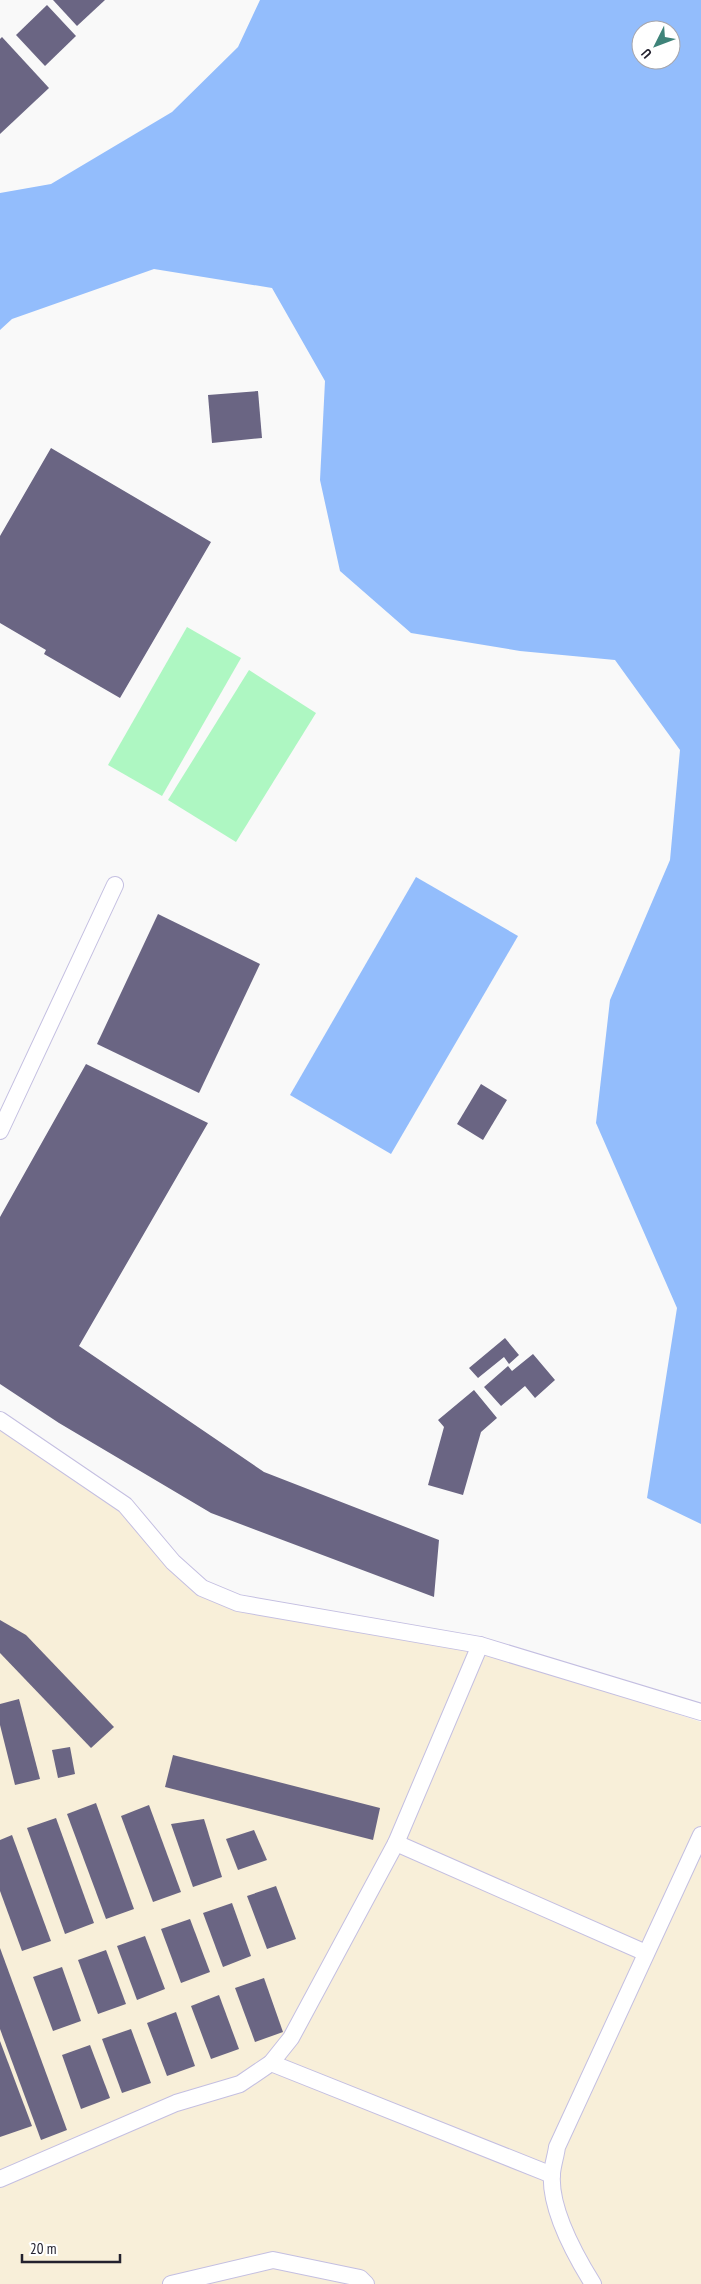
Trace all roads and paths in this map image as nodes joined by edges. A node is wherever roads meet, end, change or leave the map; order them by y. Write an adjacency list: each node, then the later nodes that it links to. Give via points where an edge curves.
1 (115, 884): 2 (lane)
2 (0, 1131)
3 (0, 1420): 4 (lane, via 125,1505 173,1562 202,1588 238,1603)
4 (480, 1645): 5 (lane); 7 (lane)
5 (701, 1712)
6 (701, 1834): 8 (lane)
7 (396, 1842): 8 (lane); 9 (lane, via 292,2038)
8 (646, 1953): 10 (lane, via 557,2147)
9 (271, 2063): 10 (lane); 11 (lane, via 240,2084 176,2103)
10 (552, 2175): 14 (lane, via 559,2216)
11 (0, 2179)
12 (171, 2284): 13 (lane, via 273,2260 360,2278)
13 (366, 2284)
14 (593, 2284)

